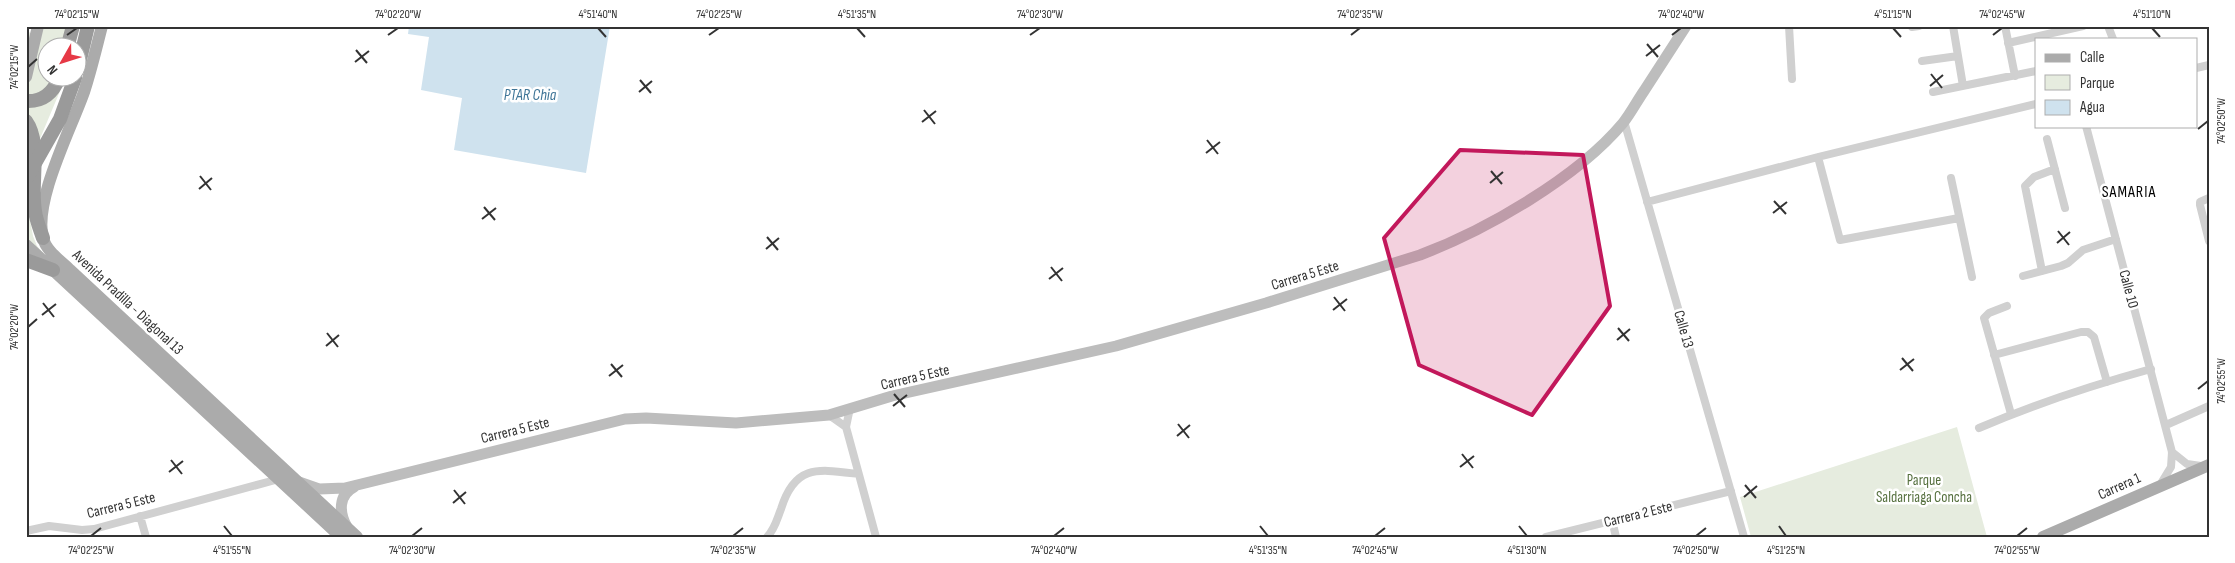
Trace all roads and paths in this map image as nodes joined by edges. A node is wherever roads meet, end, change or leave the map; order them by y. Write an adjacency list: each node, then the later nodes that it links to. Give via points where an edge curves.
1 (38, 26): 14 (main road)
2 (102, 26): 35 (main road, via 84,91 56,162 44,204)
3 (1686, 26): 24 (street, Carrera 5 Este)
4 (1789, 26): 16 (street)
5 (1953, 26): 11 (street)
6 (2005, 26): 10 (street)
7 (2083, 26): 10 (street)
8 (2108, 26): 9 (street)
9 (2113, 38)
10 (2008, 43): 15 (street)
11 (1958, 56): 12 (street); 17 (street)
12 (1922, 62)
13 (2035, 71): 15 (street)
14 (26, 76)
15 (2015, 76): 17 (street)
16 (1792, 79)
17 (1963, 86): 20 (street)
18 (55, 88): 21 (highway, via 49,95)
19 (71, 88): 30 (highway, bridge, via 60,119)
20 (1933, 92)
21 (26, 101)
22 (2035, 104): 27 (street)
23 (26, 121): 35 (highway, via 34,138 34,211)
24 (1624, 121): 32 (street, Calle 13); 49 (street, Carrera 5 Este, via 1608,140 1545,190 1469,234 1420,255 1116,346)
25 (2087, 128): 36 (street, Calle 10)
26 (2048, 139): 28 (street)
27 (1818, 157): 32 (street); 34 (street, via 1840,240)
28 (2055, 170): 33 (street); 41 (street, via 2034,177 2025,186)
29 (1951, 178): 34 (street)
30 (26, 179)
31 (2209, 198): 37 (street, via 2200,205)
32 (1647, 202): 62 (street, Calle 13)
33 (2065, 208)
34 (1960, 218): 43 (street)
35 (43, 238): 59 (main road, Avenida Pradilla - Diagonal 13, via 70,270)
36 (2116, 239): 41 (street, via 2083,250 2068,263); 46 (street, Calle 10)
37 (2209, 241)
38 (26, 245): 40 (main road, Avenida Pradilla - Diagonal 13)
39 (26, 260): 40 (highway)
40 (53, 270): 58 (main road, Avenida Pradilla - Diagonal 13)
41 (2042, 271): 42 (street)
42 (2023, 276)
43 (1972, 277)
44 (2007, 306): 45 (street, via 1984,318)
45 (1994, 355): 47 (street, via 2088,332 2094,338); 50 (street)
46 (2151, 369): 47 (street); 52 (street, Calle 10)
47 (2107, 382): 50 (street)
48 (2209, 406): 52 (street)
49 (850, 408): 51 (street, Carrera 5 Este); 53 (street)
50 (2012, 414): 54 (street)
51 (828, 415): 53 (street); 60 (street, Carrera 5 Este, via 736,423 625,419)
52 (2166, 425): 55 (street, Calle 10)
53 (846, 427): 57 (street)
54 (1980, 428)
55 (2172, 452): 56 (street, via 2187,464); 61 (street, via 2171,467)
56 (2207, 466): 61 (main road, Carrera 1)
57 (858, 474): 68 (street, via 820,470 796,480 786,492 775,527); 69 (street)
58 (279, 479): 63 (street, Carrera 5 Este); 66 (main road, Avenida Pradilla - Diagonal 13)
59 (295, 480): 60 (street, Carrera 5 Este, via 319,489); 66 (main road, Avenida Pradilla - Diagonal 13)
60 (357, 485): 66 (street, via 349,489 340,509)
61 (2159, 486): 73 (main road, Carrera 1)
62 (1730, 491): 64 (street, Carrera 2 Este); 72 (street, Calle 13)
63 (140, 516): 65 (street, Carrera 5 Este, via 94,529 50,526); 67 (street)
64 (1612, 520): 70 (street, Carrera 2 Este); 71 (street)
65 (26, 530)
66 (349, 534)
67 (146, 537)
68 (767, 537)
69 (876, 537)
70 (1546, 537)
71 (1616, 537)
72 (1744, 537)
73 (2043, 537)

